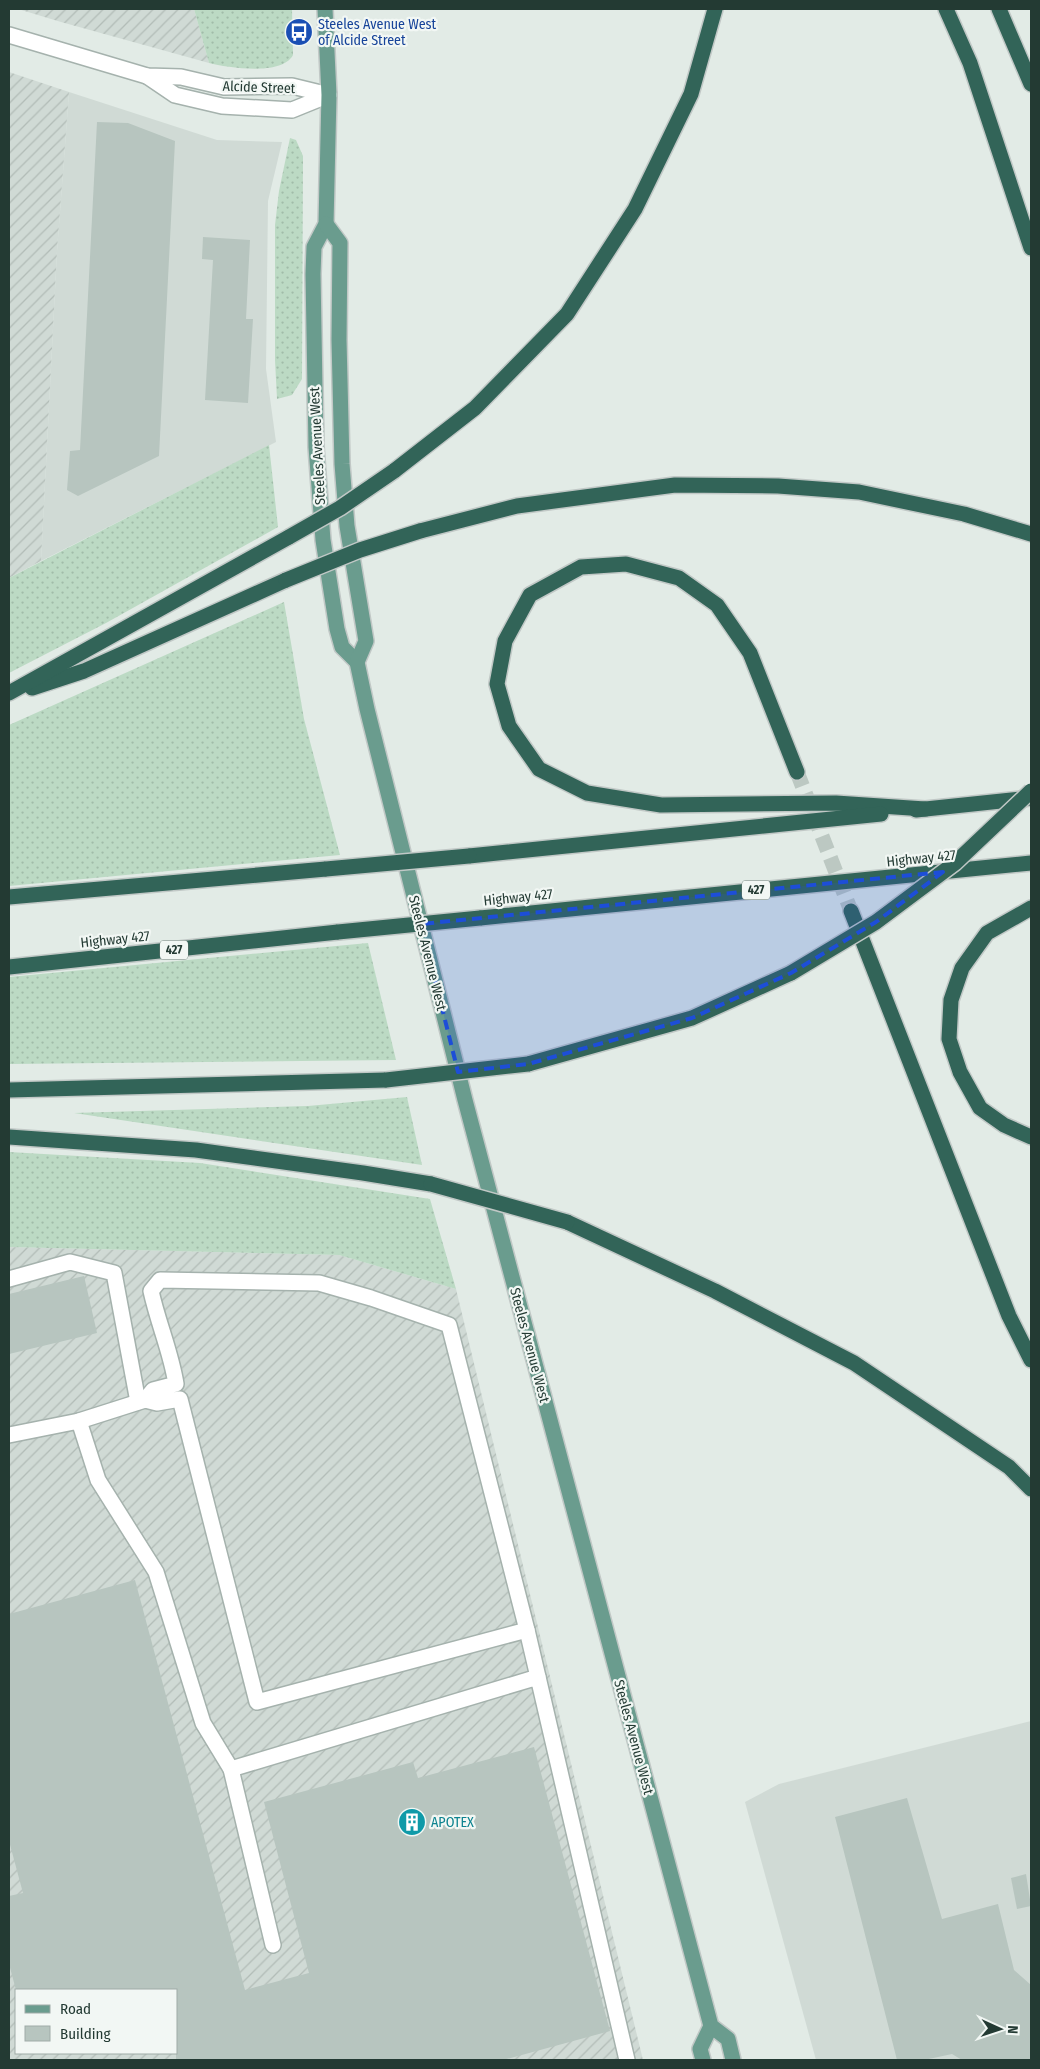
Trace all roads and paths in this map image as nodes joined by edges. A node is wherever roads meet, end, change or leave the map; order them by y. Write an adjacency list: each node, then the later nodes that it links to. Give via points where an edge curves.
1 (325, 9): 8 (main road, Steeles Avenue West)
2 (714, 9): 13 (highway, bridge, via 691,94 635,209 567,314 476,408 340,508)
3 (946, 9): 10 (highway, via 970,63)
4 (999, 9): 7 (highway)
5 (9, 35): 6 (street, Alcide Street)
6 (147, 76): 8 (street, Alcide Street, via 181,77 224,87 292,86); 8 (street, Alcide Street, via 175,95 222,106 292,110)
7 (1031, 84)
8 (329, 95): 9 (main road, Steeles Avenue West)
9 (326, 224): 12 (main road, Steeles Avenue West, via 340,243 342,464 347,526 366,641); 12 (main road, Steeles Avenue West, via 314,247 313,274 318,489 337,629 342,647)
10 (1031, 248)
11 (1031, 534): 13 (highway, bridge, via 964,514 859,492 778,486 675,485 517,506 360,550 84,671)
12 (357, 662): 36 (main road, Steeles Avenue West, via 465,1100)
13 (9, 694)
14 (797, 772): 17 (highway, via 750,654 717,605 679,578 626,564 580,567 530,595 505,641 497,684 509,726 539,769 587,793 660,805 836,803)
15 (1031, 791): 23 (highway, bridge, via 955,863 876,922 791,972 692,1018 528,1064 386,1080)
16 (1031, 798): 17 (highway)
17 (925, 809): 19 (highway, bridge, via 469,856)
18 (1031, 863): 22 (highway, Highway 427 / 427, bridge)
19 (9, 897)
20 (1031, 908): 25 (highway, via 987,933 962,968 951,1000 949,1039 960,1072 980,1108 1004,1125)
21 (851, 911): 27 (highway, via 1009,1316)
22 (9, 967)
23 (9, 1090)
24 (9, 1137): 31 (highway, bridge, via 196,1150 363,1173 431,1184 567,1222 715,1291 854,1363 1009,1467)
25 (1031, 1137)
26 (9, 1279): 28 (street, via 70,1262 114,1273)
27 (1031, 1360)
28 (142, 1401): 29 (street); 32 (street, via 157,1403 180,1399 257,1702); 32 (street, via 153,1390 176,1384 151,1292 160,1280 319,1284 449,1325)
29 (79, 1421): 30 (street); 34 (street, via 98,1480 156,1572 203,1723)
30 (9, 1436)
31 (1031, 1489)
32 (527, 1630): 33 (street)
33 (538, 1677): 34 (street); 37 (street)
34 (231, 1769): 35 (street)
35 (274, 1945)
36 (711, 2026): 38 (main road, via 700,2049); 39 (main road, via 728,2039)
37 (627, 2060)
38 (703, 2060)
39 (733, 2060)

